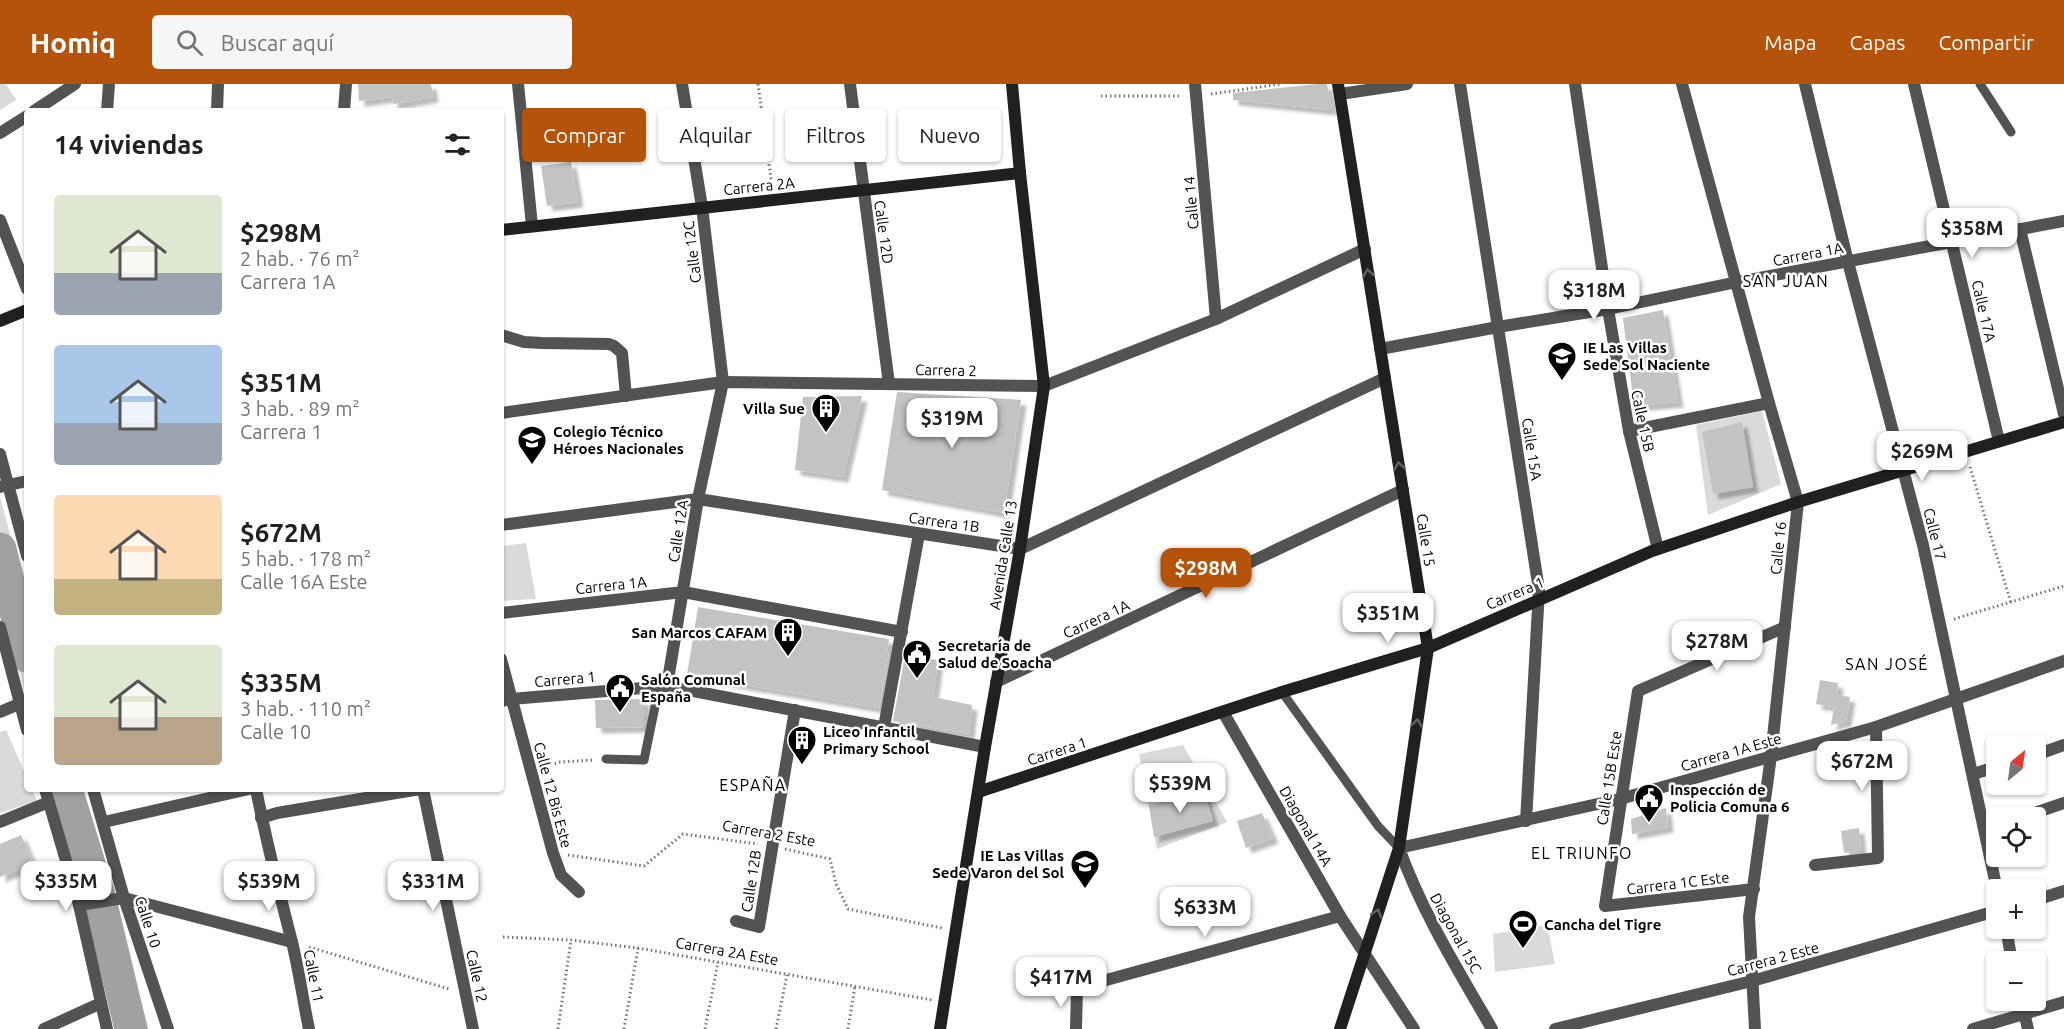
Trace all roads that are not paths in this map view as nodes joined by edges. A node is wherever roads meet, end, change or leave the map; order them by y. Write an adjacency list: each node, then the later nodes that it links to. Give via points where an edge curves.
1 (75, 84): 18 (street)
2 (109, 84): 19 (street)
3 (218, 84): 20 (street)
4 (346, 84): 21 (street)
5 (518, 84): 30 (street)
6 (682, 84): 27 (street, Calle 12C)
7 (850, 84): 26 (street, Calle 12D)
8 (1012, 84): 25 (street, Avenida Calle 13)
9 (1195, 84): 40 (street, Calle 14)
10 (1407, 84): 17 (street)
11 (1460, 84): 42 (street, Calle 15A)
12 (1575, 84): 38 (street, Calle 15B)
13 (1682, 84): 37 (street, Calle 16)
14 (1805, 84): 35 (street, Calle 17)
15 (1914, 84): 33 (street, Calle 17A)
16 (1980, 84): 23 (lane)
17 (1339, 89): 34 (street, Calle 15)
18 (39, 108)
19 (107, 108)
20 (216, 108)
21 (344, 108)
22 (24, 118): 24 (street)
23 (2011, 132)
24 (0, 133)
25 (1020, 173): 26 (street, Carrera 2A); 48 (street, Avenida Calle 13)
26 (864, 190): 27 (street, Carrera 2A); 47 (street, Calle 12D)
27 (702, 207): 30 (street, Carrera 2A); 46 (street, Calle 12C)
28 (0, 220): 36 (street)
29 (2064, 221): 32 (street, Carrera 1A)
30 (532, 226): 31 (street, Carrera 2A)
31 (504, 230)
32 (2020, 230): 33 (street, Carrera 1A); 52 (street)
33 (1952, 242): 35 (street, Carrera 1A); 55 (street, Calle 17A)
34 (1365, 249): 40 (street, Carrera 2); 44 (street, Calle 15, one-way to 34)
35 (1848, 262): 37 (street, Carrera 1A); 57 (street, Calle 17)
36 (24, 281)
37 (1737, 282): 38 (street, Carrera 1A); 50 (street, Calle 16)
38 (1608, 309): 42 (street, Carrera 1A); 54 (street, Calle 15B)
39 (24, 311): 41 (street)
40 (1216, 319): 48 (street, Carrera 2)
41 (0, 321)
42 (1498, 327): 44 (street, Carrera 1A); 69 (street, Calle 15A)
43 (504, 336): 49 (street, via 524,342 614,346 622,353)
44 (1380, 349): 45 (street, Calle 15)
45 (1385, 378): 60 (street, Calle 15, one-way to 45); 66 (street)
46 (723, 382): 47 (street, Carrera 2); 49 (street, Carrera 2); 61 (street, Calle 12A)
47 (889, 384): 48 (street, Carrera 2)
48 (1044, 386): 66 (street, Avenida Calle 13)
49 (626, 396): 51 (street, Carrera 2)
50 (1769, 403): 54 (street); 62 (street, Calle 16)
51 (504, 413)
52 (2064, 414)
53 (2064, 422): 55 (street, Carrera 1)
54 (1629, 431): 67 (street, Calle 15B)
55 (2000, 441): 57 (street, Carrera 1)
56 (0, 454): 59 (street)
57 (1903, 470): 62 (street, Carrera 1); 80 (street, Calle 17)
58 (24, 482): 59 (street)
59 (3, 486): 65 (street)
60 (1403, 490): 74 (street, Calle 15); 76 (street, Carrera 1A)
61 (698, 499): 63 (street, Carrera 1B); 64 (street, Carrera 1B); 68 (street, Calle 12A)
62 (1798, 502): 67 (street, Carrera 1); 72 (street, Calle 16)
63 (504, 525)
64 (919, 534): 66 (street, Carrera 1B); 73 (street)
65 (24, 547)
66 (1020, 549): 76 (street, Avenida Calle 13)
67 (1658, 549): 69 (street, Carrera 1)
68 (683, 592): 70 (street, Carrera 1A); 73 (street, Carrera 1A); 78 (street, Calle 12A)
69 (1539, 600): 74 (street, Carrera 1); 109 (street, Calle 15A)
70 (504, 613)
71 (0, 627): 82 (street)
72 (1785, 627): 92 (street, Calle 16); 103 (street, Calle 15B Este, via 1638,691)
73 (902, 632): 88 (street)
74 (1428, 648): 79 (street, Carrera 1); 112 (street, Calle 15, one-way to 74)
75 (2064, 661): 80 (street, Carrera 1A Este)
76 (996, 682): 90 (street, Avenida Calle 13)
77 (504, 684): 81 (street, Calle 12 Bis Este)
78 (663, 686): 81 (street, Carrera 1); 83 (street, Carrera 1); 93 (lane, via 644,760)
79 (1282, 692): 85 (street, Carrera 1); 112 (lane, via 1378,826)
80 (1957, 699): 87 (street, Carrera 1A Este); 95 (street, Calle 17)
81 (506, 700): 116 (street, Calle 12 Bis Este, via 531,769 561,875)
82 (19, 704): 84 (street); 86 (street)
83 (795, 710): 88 (street, Carrera 1); 123 (street, Calle 12B, via 759,927)
84 (0, 712)
85 (1223, 712): 102 (street, Carrera 1); 122 (street, Diagonal 14A)
86 (24, 720)
87 (1876, 727): 92 (street, Carrera 1A Este); 113 (street, via 1878,858)
88 (884, 728): 90 (street, Carrera 1)
89 (2064, 745): 91 (street)
90 (985, 747): 102 (street, Avenida Calle 13)
91 (2046, 751)
92 (1771, 756): 103 (street, Carrera 1A Este); 114 (street, Calle 16)
93 (606, 759)
94 (1986, 770): 95 (street)
95 (1973, 774): 107 (street, Calle 17)
96 (46, 792): 104 (street)
97 (94, 792): 111 (street, Calle 10)
98 (236, 792): 111 (street)
99 (257, 792): 108 (street, Calle 11)
100 (404, 792): 108 (street)
101 (423, 792): 135 (street, Calle 12)
102 (978, 792): 136 (street, Avenida Calle 13)
103 (1620, 799): 109 (street, Carrera 1A Este); 120 (street, Calle 15B Este)
104 (49, 802): 110 (street); 119 (street)
105 (2064, 803): 106 (street)
106 (2046, 809)
107 (1986, 812)
108 (261, 818): 124 (street, Calle 11)
109 (1526, 821): 112 (street, Carrera 1A Este)
110 (0, 822)
111 (104, 822): 118 (street, Calle 10)
112 (1399, 848): 125 (street, Calle 15, one-way to 112); 140 (street, Diagonal 15C, via 1434,927)
113 (1815, 865)
114 (1754, 889): 120 (street, Carrera 1C Este); 126 (street, Calle 16, via 1749,918)
115 (2064, 891): 117 (street)
116 (579, 892)
117 (2046, 897)
118 (122, 898): 119 (street); 124 (street); 133 (street, Calle 10)
119 (81, 904): 128 (street)
120 (1605, 906)
121 (1986, 914): 126 (street, Carrera 2 Este)
122 (1340, 916): 125 (street, Diagonal 14A); 137 (street, via 1077,988)
123 (736, 921)
124 (292, 942): 134 (street, Calle 11)
125 (1364, 953): 138 (street, Calle 15); 139 (street, Diagonal 14A)
126 (1752, 981): 141 (street, Carrera 2 Este); 142 (street, Calle 16)
127 (2064, 1002): 130 (street)
128 (101, 1003): 131 (street); 132 (street)
129 (2022, 1011): 130 (street)
130 (2023, 1014): 143 (street); 144 (street)
131 (44, 1029)
132 (107, 1029)
133 (168, 1029)
134 (309, 1029)
135 (473, 1029)
136 (940, 1029)
137 (1076, 1029)
138 (1340, 1029)
139 (1414, 1029)
140 (1492, 1029)
141 (1555, 1029)
142 (1755, 1029)
143 (1973, 1029)
144 (2028, 1029)

